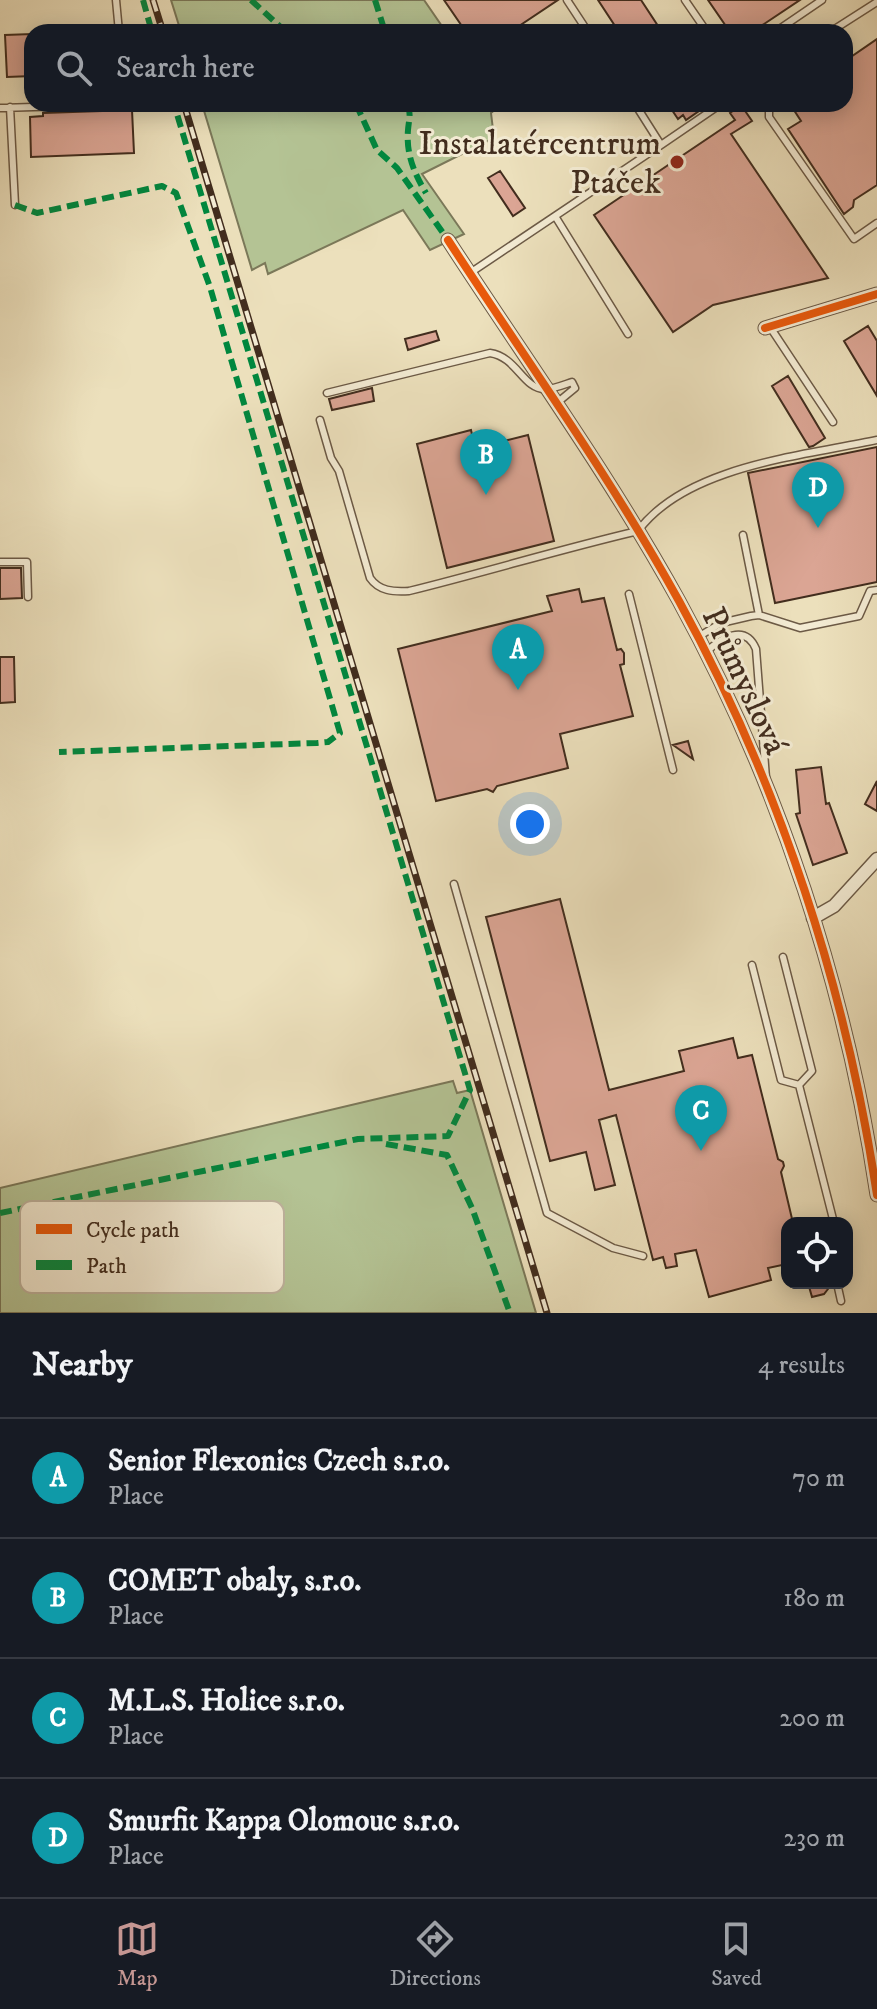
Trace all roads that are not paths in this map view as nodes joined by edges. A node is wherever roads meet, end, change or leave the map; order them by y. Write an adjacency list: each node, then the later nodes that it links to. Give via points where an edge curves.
1 (116, 0): 6 (lane)
2 (567, 0): 7 (lane)
3 (685, 0): 8 (lane)
4 (822, 0): 9 (lane)
5 (877, 2): 10 (lane)
6 (118, 24)
7 (581, 24)
8 (702, 24)
9 (787, 24)
10 (843, 24)
11 (10, 107): 12 (lane); 13 (lane); 18 (lane)
12 (24, 107)
13 (0, 108)
14 (640, 112): 17 (lane)
15 (709, 112): 17 (lane)
16 (769, 112): 20 (lane, via 854,239)
17 (661, 145): 19 (lane)
18 (15, 205)
19 (555, 216): 22 (lane); 25 (lane)
20 (877, 223)
21 (448, 240): 22 (street, Průmyslová)
22 (470, 273): 26 (street, Průmyslová)
23 (877, 294): 24 (street)
24 (767, 328): 30 (lane)
25 (628, 334)
26 (547, 389): 27 (lane, via 533,386 510,361 490,353); 28 (street, Průmyslová); 28 (lane, via 572,382 575,388)
27 (327, 393)
28 (556, 403): 32 (street, Průmyslová)
29 (320, 420): 32 (lane, via 370,578 387,590 409,591)
30 (833, 422)
31 (877, 440): 32 (lane, via 712,478 673,498)
32 (638, 531): 39 (street, Průmyslová)
33 (743, 535): 38 (lane)
34 (0, 562): 37 (lane, via 27,562)
35 (877, 590): 38 (lane, via 870,591 859,616 810,627 791,627)
36 (629, 594): 41 (lane)
37 (28, 597)
38 (759, 615): 39 (lane, via 721,623)
39 (698, 637): 40 (street, Průmyslová)
40 (706, 652): 42 (street, Průmyslová); 42 (lane, via 726,636 753,641)
41 (673, 770)
42 (767, 788): 45 (street, Průmyslová)
43 (877, 859): 45 (street, via 834,906)
44 (454, 884): 51 (lane, via 547,1213 613,1248)
45 (813, 918): 49 (street, Průmyslová, via 852,1061)
46 (783, 957): 48 (lane, via 812,1071)
47 (752, 965): 48 (lane, via 781,1080)
48 (799, 1085): 50 (lane)
49 (877, 1195)
50 (832, 1217)
51 (643, 1256)
52 (838, 1289): 53 (lane)
53 (841, 1301)

